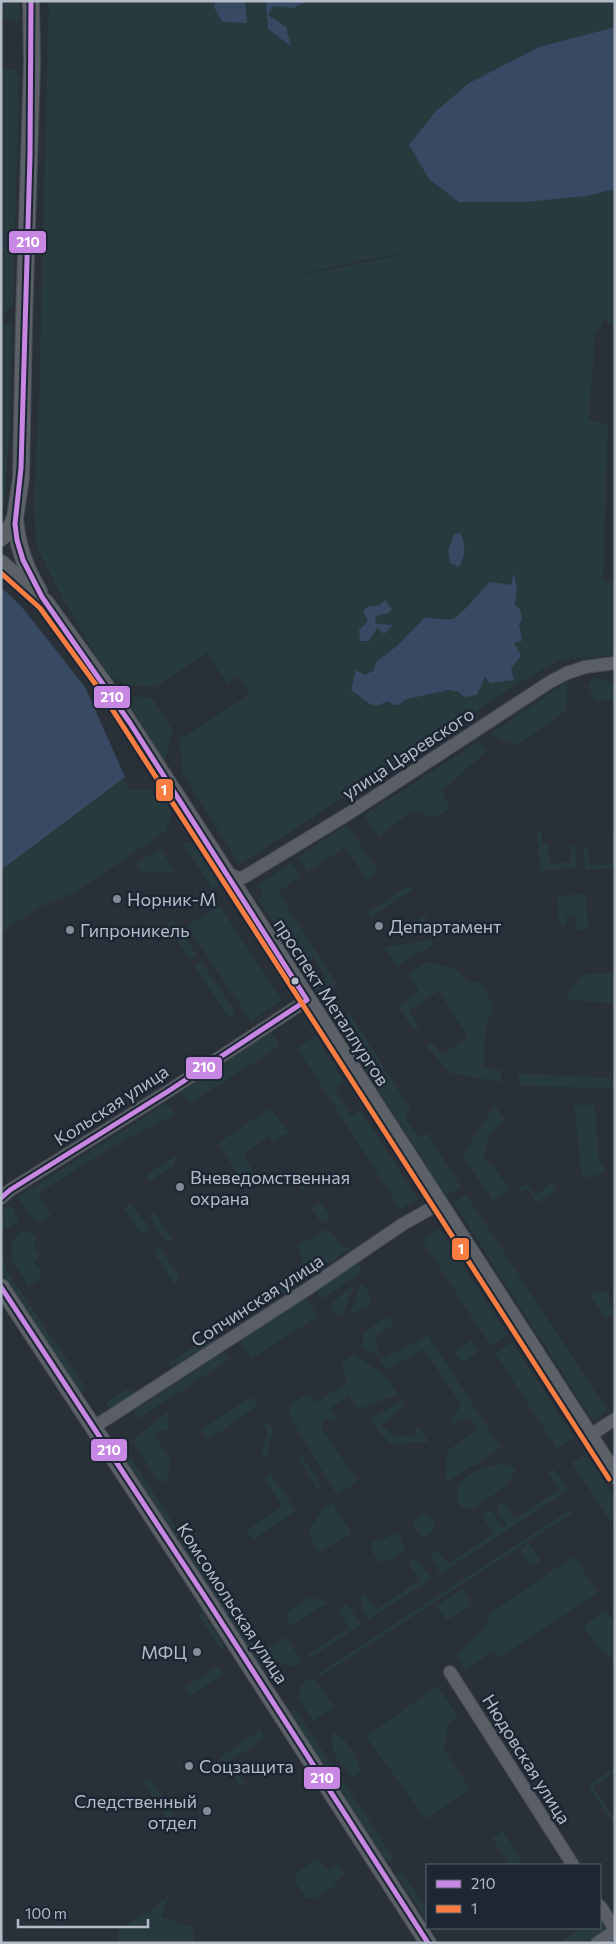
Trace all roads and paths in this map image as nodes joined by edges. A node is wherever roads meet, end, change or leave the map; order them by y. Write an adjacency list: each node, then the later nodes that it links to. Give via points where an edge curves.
1 (32, 1): 2 (main road, via 21,478)
2 (15, 518): 3 (main road); 5 (main road, via 19,550)
3 (1, 538)
4 (1, 563): 5 (main road, проспект Металлургов)
5 (46, 603): 7 (main road, проспект Металлургов, via 105,685)
6 (615, 663): 8 (street, улица Царевского, via 585,667 550,682 348,814)
7 (224, 872): 8 (street); 9 (main road, проспект Металлургов)
8 (244, 877): 9 (street, via 240,882)
9 (242, 898): 10 (main road, проспект Металлургов)
10 (307, 1000): 11 (street, Кольская улица, via 159,1097); 12 (main road, проспект Металлургов)
11 (4, 1192)
12 (439, 1204): 15 (street, Сопчинская улица, via 403,1224); 16 (main road, проспект Металлургов)
13 (1, 1287): 15 (main road, Комсомольская улица)
14 (615, 1419): 16 (street)
15 (94, 1428): 22 (main road, Комсомольская улица)
16 (589, 1436): 17 (main road, проспект Металлургов)
17 (615, 1475)
18 (450, 1672): 19 (street, Нюдовская улица)
19 (572, 1864)
20 (601, 1908): 21 (street)
21 (615, 1930): 23 (street)
22 (428, 1943)
23 (597, 1943)

